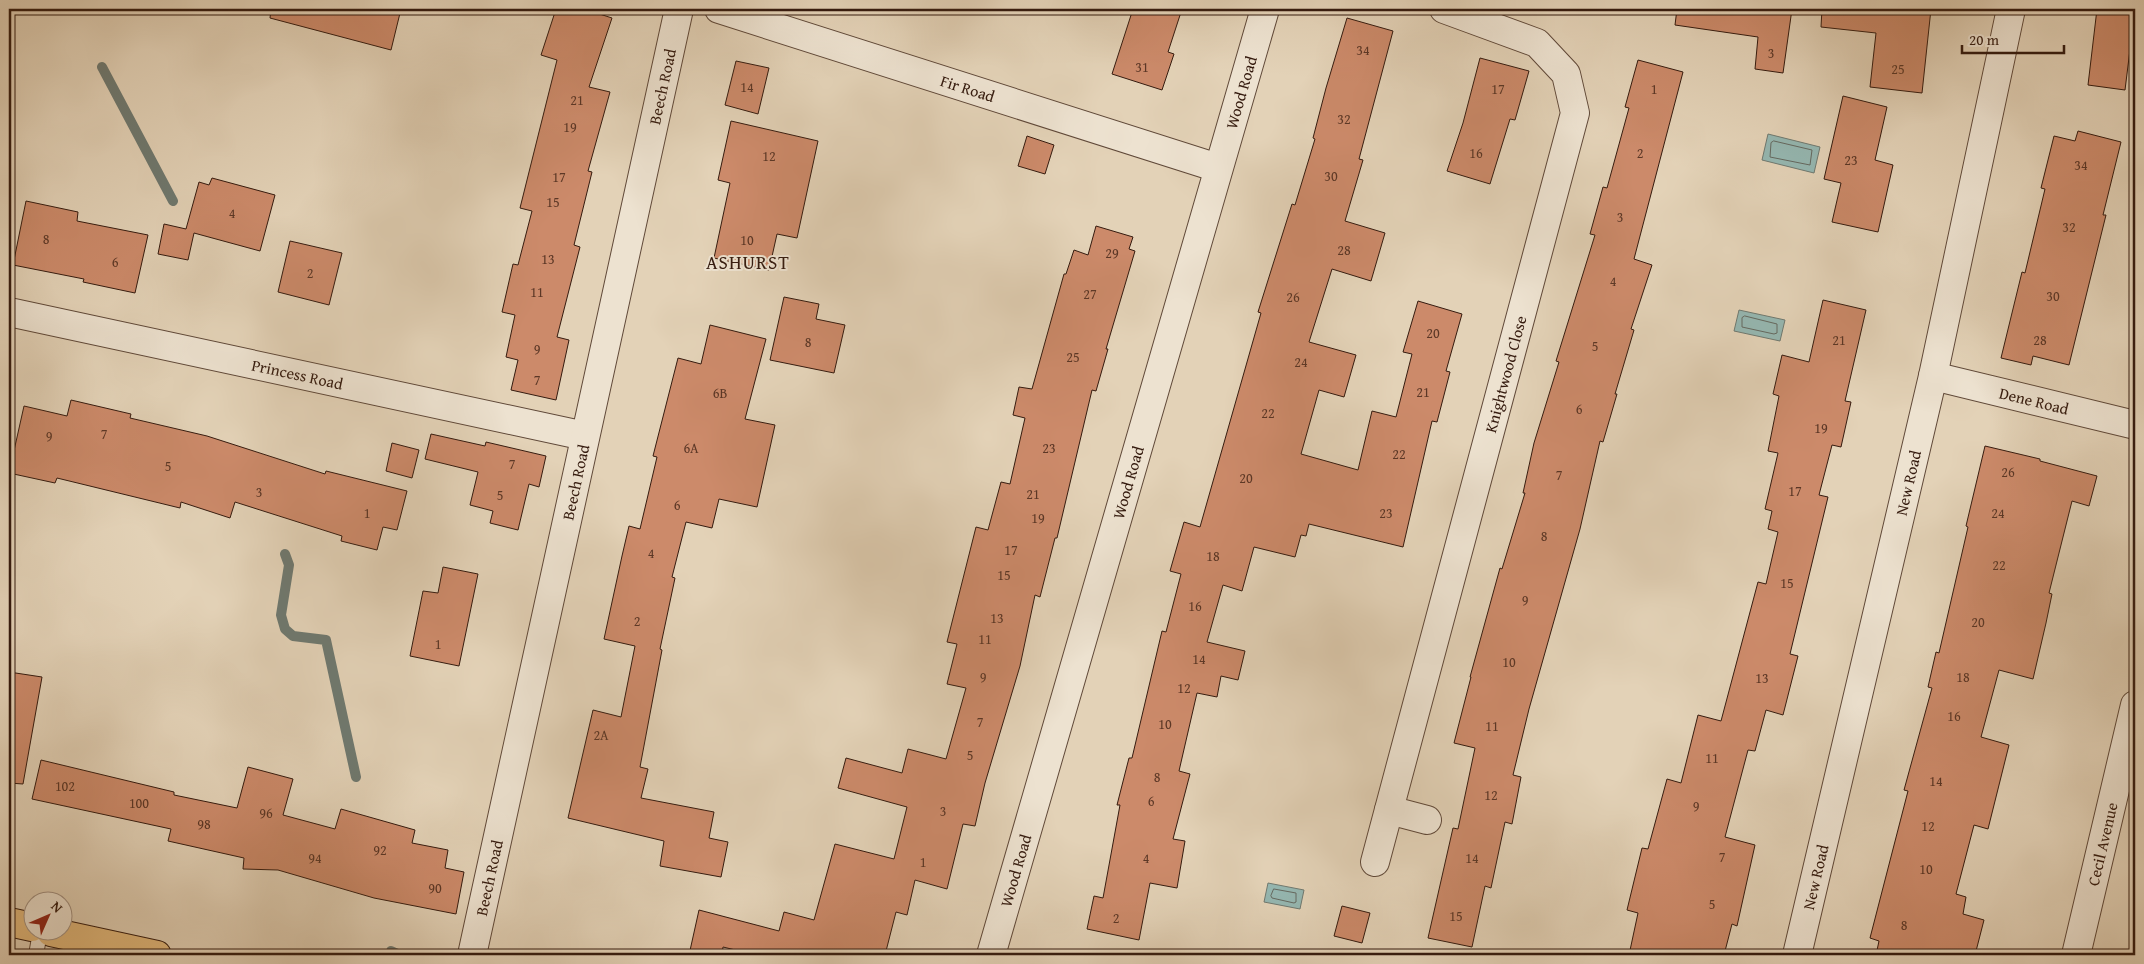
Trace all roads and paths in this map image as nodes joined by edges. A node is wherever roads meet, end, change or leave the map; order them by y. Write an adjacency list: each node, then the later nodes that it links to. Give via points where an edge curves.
1 (680, 9): 10 (street, Beech Road)
2 (719, 9): 6 (street, Fir Road)
3 (1265, 9): 6 (street, Wood Road)
4 (1444, 9): 12 (street, Knightwood Close, via 1537,43 1566,74 1575,114)
5 (2011, 9): 8 (street, New Road)
6 (1218, 168): 22 (street, Wood Road)
7 (9, 312): 10 (street, Princess Road)
8 (1933, 376): 9 (street, Dene Road); 23 (street, New Road)
9 (2135, 425)
10 (585, 436): 21 (street, Beech Road)
11 (2135, 705): 24 (street, Cecil Avenue)
12 (1389, 810): 13 (street); 14 (street, Knightwood Close)
13 (1427, 820)
14 (1375, 862)
15 (9, 922): 16 (main road)
16 (22, 925)
17 (72, 937): 20 (main road)
18 (38, 942): 19 (lane)
19 (36, 955)
20 (157, 955)
21 (472, 955)
22 (991, 955)
23 (1797, 955)
24 (2076, 955)

